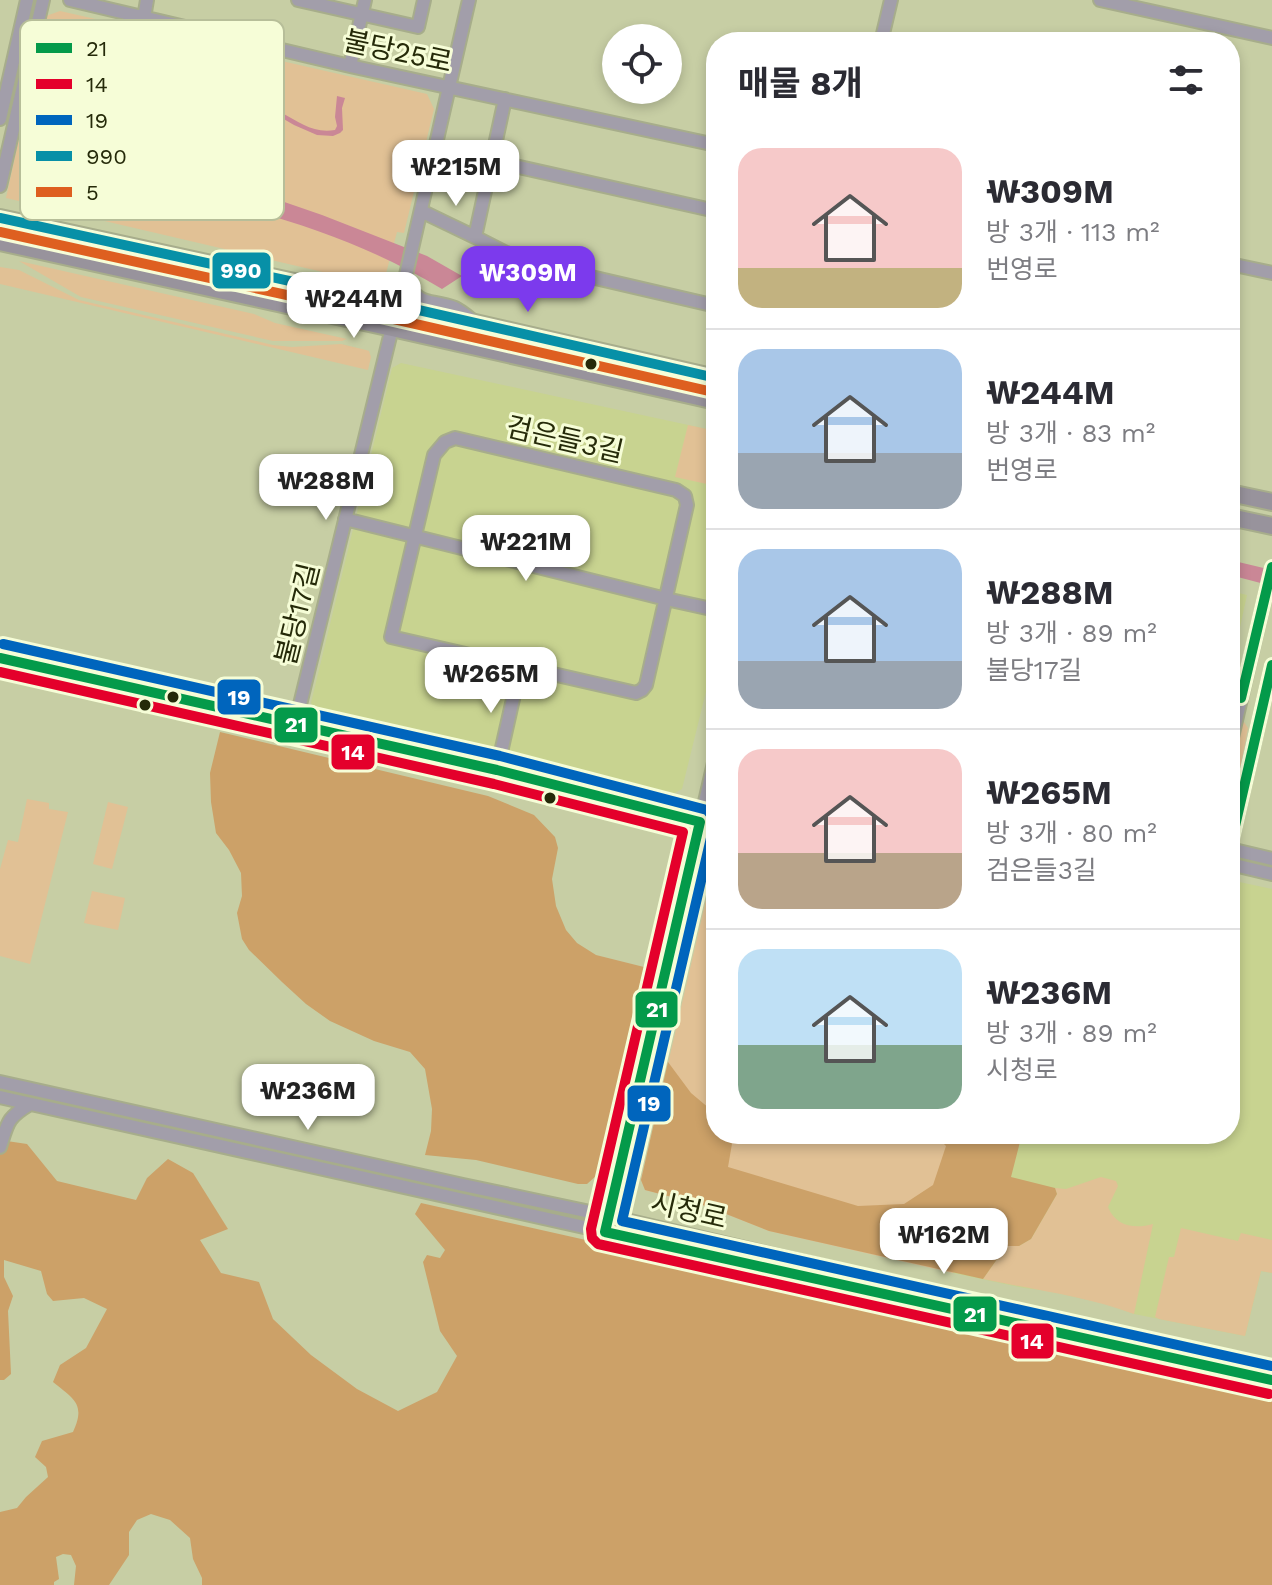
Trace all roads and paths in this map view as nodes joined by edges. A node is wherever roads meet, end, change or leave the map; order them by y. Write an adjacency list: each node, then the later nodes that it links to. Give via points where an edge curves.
1 (27, 0): 13 (street)
2 (43, 0): 14 (street)
3 (70, 0): 12 (street, 불당25로)
4 (147, 0): 12 (street)
5 (298, 0): 11 (street)
6 (365, 0): 11 (street)
7 (424, 0): 11 (street, via 418,27)
8 (469, 0): 21 (street)
9 (891, 0): 17 (street)
10 (1100, 0): 18 (street)
11 (361, 15): 20 (street)
12 (144, 18): 15 (street, 불당25로)
13 (22, 20)
14 (38, 20)
15 (153, 20)
16 (20, 31): 24 (street)
17 (883, 32)
18 (1272, 38)
19 (284, 51): 20 (street, 불당25로)
20 (350, 66): 21 (street, 불당25로)
21 (450, 86): 23 (street, 불당25로); 29 (street)
22 (20, 99): 27 (street)
23 (505, 99): 25 (street, 불당25로); 26 (street)
24 (0, 119)
25 (706, 143)
26 (492, 161): 28 (street); 31 (street)
27 (0, 186)
28 (706, 209)
29 (421, 211): 31 (street); 35 (street)
30 (0, 218): 36 (main road)
31 (475, 237): 37 (street, via 522,261)
32 (0, 242): 39 (main road)
33 (1240, 269): 34 (street)
34 (1272, 273)
35 (405, 279): 36 (street, via 380,290); 38 (street, via 416,297 457,309)
36 (331, 290): 38 (main road)
37 (706, 304)
38 (474, 322): 40 (main road)
39 (392, 328): 41 (main road); 44 (street, 불당17길)
40 (706, 376)
41 (706, 399)
42 (1240, 495): 43 (main road)
43 (1272, 502)
44 (345, 519): 47 (street); 56 (street, 불당17길)
45 (1240, 519): 46 (main road)
46 (1272, 526)
47 (415, 537): 49 (street); 49 (street, 검은들3길, via 434,455 455,438 676,490 687,505); 53 (street, 검은들3길, via 391,637)
48 (1272, 567): 54 (street)
49 (666, 599): 50 (street); 53 (street, 검은들3길, via 646,685 636,693)
50 (706, 608)
51 (0, 658): 56 (street)
52 (1272, 667): 57 (street)
53 (520, 668): 58 (street)
54 (1240, 702)
55 (1240, 718): 57 (street, via 1249,722)
56 (295, 725): 58 (street)
57 (1249, 765): 59 (street)
58 (497, 770): 62 (street)
59 (1242, 794): 61 (street)
60 (706, 796): 62 (street)
61 (1240, 803)
62 (700, 822): 73 (street)
63 (1240, 851): 64 (street)
64 (1272, 859)
65 (1240, 866): 66 (street)
66 (1272, 874)
67 (0, 1082): 73 (street, 시청로)
68 (0, 1097): 70 (street, 시청로)
69 (0, 1104): 71 (street)
70 (30, 1104): 71 (street); 74 (street, 시청로)
71 (8, 1121): 72 (street)
72 (0, 1147)
73 (609, 1216): 74 (street); 75 (street, 시청로)
74 (605, 1232): 76 (street, 시청로)
75 (1272, 1367)
76 (1272, 1380)

